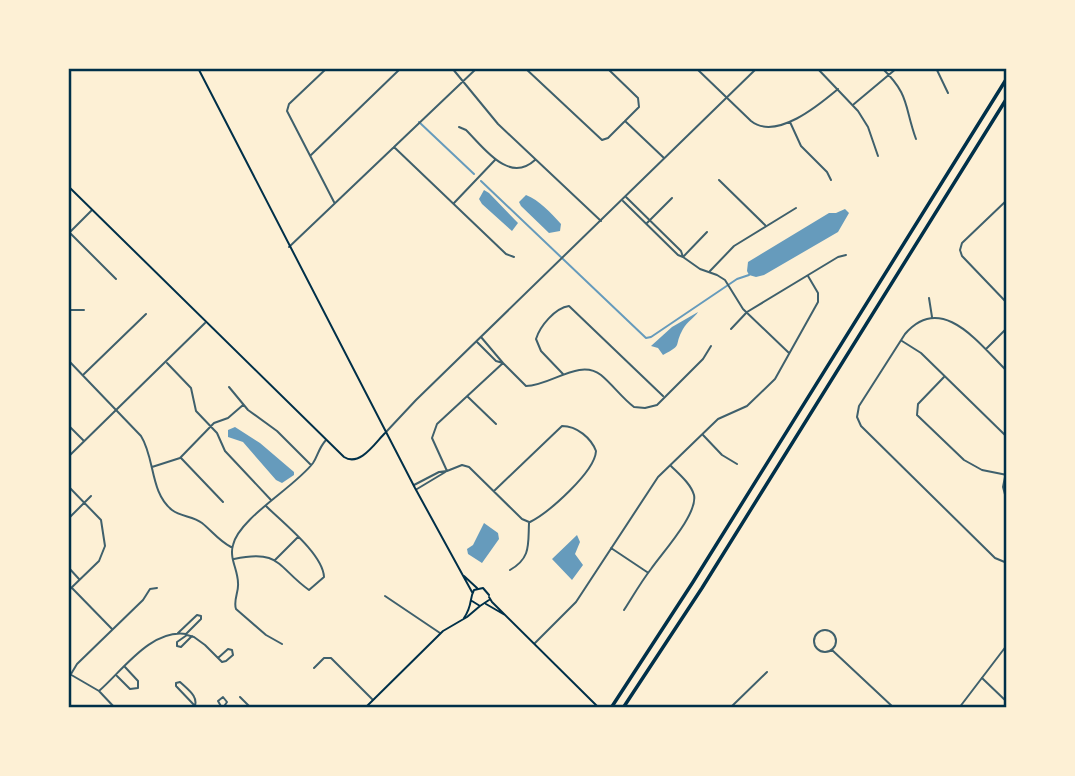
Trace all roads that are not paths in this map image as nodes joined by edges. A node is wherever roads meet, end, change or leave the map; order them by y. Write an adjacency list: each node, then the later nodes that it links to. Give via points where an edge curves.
1 (198, 68): 49 (main road)
2 (327, 68): 27 (street, via 287,109)
3 (401, 68): 27 (street)
4 (452, 68): 16 (street)
5 (477, 68): 16 (street)
6 (525, 68): 22 (street, via 597,138 603,140)
7 (607, 68): 22 (street, via 640,103)
8 (696, 68): 19 (street)
9 (757, 68): 19 (street)
10 (817, 68): 17 (street)
11 (882, 68): 14 (street)
12 (897, 68): 14 (street)
13 (936, 68): 18 (street)
14 (890, 76): 21 (street); 25 (street, via 904,93)
15 (1007, 78): 162 (highway)
16 (463, 80): 26 (street); 31 (street, via 494,120)
17 (838, 89): 21 (street); 23 (street, via 811,111)
18 (948, 93)
19 (727, 98): 23 (street, via 758,126); 29 (street)
20 (1007, 99): 163 (highway)
21 (853, 105): 28 (street)
22 (625, 121): 29 (street)
23 (789, 121): 33 (street, via 801,146)
24 (458, 127): 30 (street)
25 (916, 139)
26 (393, 147): 39 (street); 40 (street)
27 (310, 155): 39 (street)
28 (878, 156)
29 (665, 158): 35 (street)
30 (496, 159): 31 (street, via 507,168 522,169); 40 (street)
31 (536, 159): 44 (street)
32 (719, 180): 46 (street)
33 (831, 180)
34 (68, 186): 42 (main road)
35 (626, 197): 37 (street); 43 (street)
36 (672, 198): 43 (street)
37 (622, 200): 44 (street); 45 (street)
38 (1007, 200): 57 (street, via 960,248 961,255)
39 (335, 203): 49 (street)
40 (454, 203): 51 (street)
41 (796, 208): 46 (street)
42 (93, 210): 47 (street); 63 (main road)
43 (650, 220): 45 (street); 52 (street)
44 (601, 221): 66 (street)
45 (646, 224): 52 (street)
46 (766, 226): 53 (street, via 734,246)
47 (69, 232): 55 (street)
48 (708, 232): 52 (street)
49 (289, 247): 87 (main road)
50 (846, 255): 54 (street)
51 (514, 257)
52 (683, 257): 53 (street)
53 (710, 272): 60 (street, via 727,283)
54 (807, 275): 60 (street); 71 (street, via 818,302)
55 (116, 279)
56 (929, 298): 62 (street)
57 (1007, 303)
58 (68, 310): 59 (street)
59 (84, 310)
60 (747, 312): 65 (street); 71 (street)
61 (146, 314): 76 (street)
62 (932, 318): 67 (street, via 914,325); 70 (street, via 957,324)
63 (205, 323): 73 (street); 90 (main road)
64 (1007, 328): 70 (street)
65 (731, 329)
66 (481, 337): 68 (street); 74 (street)
67 (901, 340): 78 (street); 118 (street, via 859,406 859,422 995,558)
68 (477, 341): 74 (street); 87 (street)
69 (711, 346): 81 (street)
70 (985, 350): 75 (street)
71 (790, 353): 88 (street, via 775,379 750,403 720,416)
72 (68, 360): 76 (street)
73 (166, 362): 83 (street); 86 (street, via 191,388 196,411)
74 (503, 363): 77 (street, via 526,386); 80 (street)
75 (1007, 371)
76 (83, 375): 83 (street)
77 (564, 375): 81 (street, via 590,369 640,408 657,405); 81 (street, via 541,351 536,338 541,326 569,306)
78 (944, 376): 89 (street); 100 (street, via 918,403 918,417 964,460)
79 (229, 387): 82 (street)
80 (467, 396): 84 (street); 99 (street, via 432,434)
81 (664, 397)
82 (243, 405): 86 (street); 95 (street)
83 (117, 410): 91 (street); 97 (street, via 143,439)
84 (496, 424)
85 (68, 425): 91 (street)
86 (211, 426): 93 (street); 106 (street, via 225,451)
87 (386, 432): 90 (main road, via 360,458 352,460); 101 (main road)
88 (702, 434): 94 (street); 96 (street)
89 (1007, 438)
90 (326, 440): 95 (street)
91 (84, 442): 92 (street)
92 (68, 457)
93 (180, 458): 97 (street); 107 (street)
94 (737, 464)
95 (311, 465): 106 (street)
96 (670, 465): 115 (street); 122 (street, via 690,486 694,503)
97 (152, 467): 114 (street, via 159,493 170,509 200,521)
98 (1007, 467): 100 (street)
99 (447, 471): 101 (street); 103 (street); 104 (street, via 469,467)
100 (1006, 475): 108 (street, via 1003,491)
101 (414, 485): 103 (main road)
102 (68, 486): 109 (street)
103 (416, 490): 121 (main road)
104 (494, 491): 112 (street); 112 (street, via 555,430 567,425 585,436 596,451 590,470 544,514)
105 (91, 496): 109 (street)
106 (271, 500): 110 (street)
107 (223, 502)
108 (1007, 502)
109 (85, 503): 111 (street); 123 (street, via 104,526 105,546 100,560)
110 (265, 506): 113 (street); 114 (street)
111 (68, 519)
112 (529, 522): 120 (street, via 527,555)
113 (298, 537): 117 (street); 117 (street, via 324,575 312,588 308,590)
114 (232, 547): 116 (street)
115 (611, 548): 122 (street); 142 (street, via 574,604)
116 (233, 560): 117 (street, via 255,556); 143 (street, via 239,583 236,609)
117 (275, 561)
118 (1007, 563)
119 (68, 567): 123 (street)
120 (510, 570)
121 (461, 572): 126 (main road); 128 (main road)
122 (648, 572): 134 (street)
123 (80, 579): 124 (street)
124 (72, 587): 127 (street); 137 (street)
125 (157, 588): 137 (street, via 150,589)
126 (477, 588): 128 (main road); 130 (main road, via 485,589)
127 (68, 591)
128 (472, 592): 131 (main road)
129 (384, 596): 140 (street)
130 (489, 597): 132 (main road); 136 (main road)
131 (472, 601): 133 (main road); 135 (main road)
132 (485, 604): 133 (main road); 136 (main road)
133 (480, 606): 135 (main road)
134 (624, 610)
135 (463, 619): 140 (main road)
136 (511, 621): 142 (main road)
137 (113, 629): 150 (street)
138 (178, 633): 139 (street); 139 (street, via 200,615 201,620); 147 (street, via 154,640)
139 (186, 634): 141 (street); 141 (street, via 178,647)
140 (441, 634): 155 (main road)
141 (192, 636): 146 (street)
142 (535, 643): 161 (main road)
143 (282, 644)
144 (1007, 645): 152 (street)
145 (832, 650): 145 (street, via 833,634 827,630 818,633 817,648); 165 (street)
146 (218, 657)
147 (125, 667): 151 (street); 151 (street, via 138,681 137,689 130,689)
148 (314, 668): 155 (street, via 328,656)
149 (767, 672): 164 (street)
150 (70, 674): 153 (street)
151 (117, 675): 153 (street)
152 (982, 678): 156 (street); 166 (street)
153 (99, 691): 158 (street)
154 (240, 697): 159 (street)
155 (373, 700): 160 (main road)
156 (1007, 702)
157 (195, 707): 157 (street, via 176,686 176,683 195,697)
158 (115, 708)
159 (251, 708)
160 (365, 708)
161 (599, 708)
162 (611, 708)
163 (623, 708)
164 (730, 708)
165 (894, 708)
166 (959, 708)

